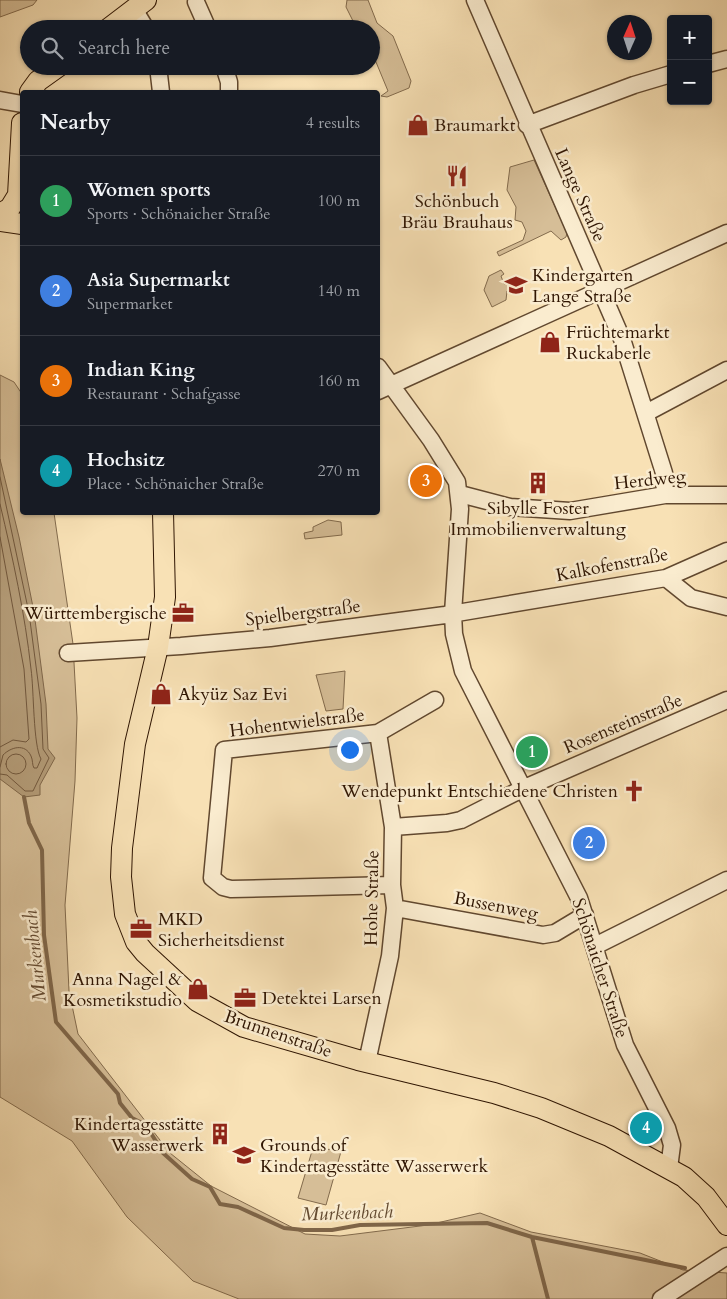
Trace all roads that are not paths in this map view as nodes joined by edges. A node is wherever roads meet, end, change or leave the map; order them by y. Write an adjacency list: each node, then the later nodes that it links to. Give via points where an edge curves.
1 (475, 0): 18 (street, Lange Straße)
2 (196, 2): 6 (street)
3 (140, 4): 4 (main road); 5 (street)
4 (120, 20)
5 (144, 20)
6 (204, 20)
7 (727, 59): 8 (street)
8 (712, 63)
9 (46, 75): 13 (main road)
10 (159, 75): 14 (street)
11 (227, 75): 15 (street)
12 (667, 75): 18 (street)
13 (33, 90)
14 (161, 90)
15 (230, 90)
16 (20, 97): 17 (street)
17 (0, 100)
18 (528, 125): 24 (street, Lange Straße)
19 (20, 199): 20 (main road)
20 (0, 214)
21 (0, 221): 22 (main road)
22 (20, 224)
23 (727, 233): 24 (street)
24 (602, 290): 27 (street); 28 (street, Lange Straße)
25 (727, 370): 28 (street)
26 (380, 374): 27 (street)
27 (384, 388): 29 (street, via 449,467)
28 (646, 413): 30 (street, Lange Straße, via 664,473)
29 (460, 494): 30 (street, Herdweg, via 510,507 570,511); 34 (street, Schönaicher Straße)
30 (665, 495): 31 (street, Herdweg)
31 (727, 495)
32 (163, 515): 39 (main road, Brunnenstraße, via 166,596)
33 (727, 551): 35 (street, Kalkofenstraße)
34 (457, 574): 36 (street, Kalkofenstraße, via 470,600 482,605); 38 (street, Schönaicher Straße)
35 (666, 578): 36 (street, Kalkofenstraße); 37 (street, via 691,598)
36 (502, 606): 38 (street, Kalkofenstraße)
37 (727, 607)
38 (453, 613): 39 (street, Spielbergstraße, via 272,637); 44 (street, Schönaicher Straße, via 454,634 463,671)
39 (158, 646): 40 (street, Spielbergstraße); 51 (main road, Brunnenstraße, via 134,744 122,848 122,898 136,942 144,954 197,1001 231,1021 304,1046)
40 (68, 652)
41 (435, 700): 43 (street, Hohentwielstraße)
42 (727, 700): 44 (street, Rosensteinstraße)
43 (378, 733): 45 (street, Hohe Straße); 47 (street, Hohentwielstraße, via 224,750 212,878 231,889)
44 (522, 789): 45 (street, Rosensteinstraße, via 461,820); 49 (street, Schönaicher Straße)
45 (393, 827): 47 (street, Hohe Straße)
46 (727, 880): 50 (street)
47 (392, 885): 48 (street, Hohe Straße)
48 (395, 908): 49 (street, Bussenweg, via 543,935 555,933); 51 (street, Hohe Straße, via 390,956)
49 (585, 915): 50 (street, Schönaicher Straße)
50 (595, 946): 52 (street, Schönaicher Straße, via 625,1045 667,1128 672,1145)
51 (367, 1062): 52 (main road, Brunnenstraße, via 524,1102 609,1136)
52 (669, 1168): 53 (main road, via 706,1197)
53 (727, 1225)
54 (727, 1256): 55 (street)
55 (661, 1299)

